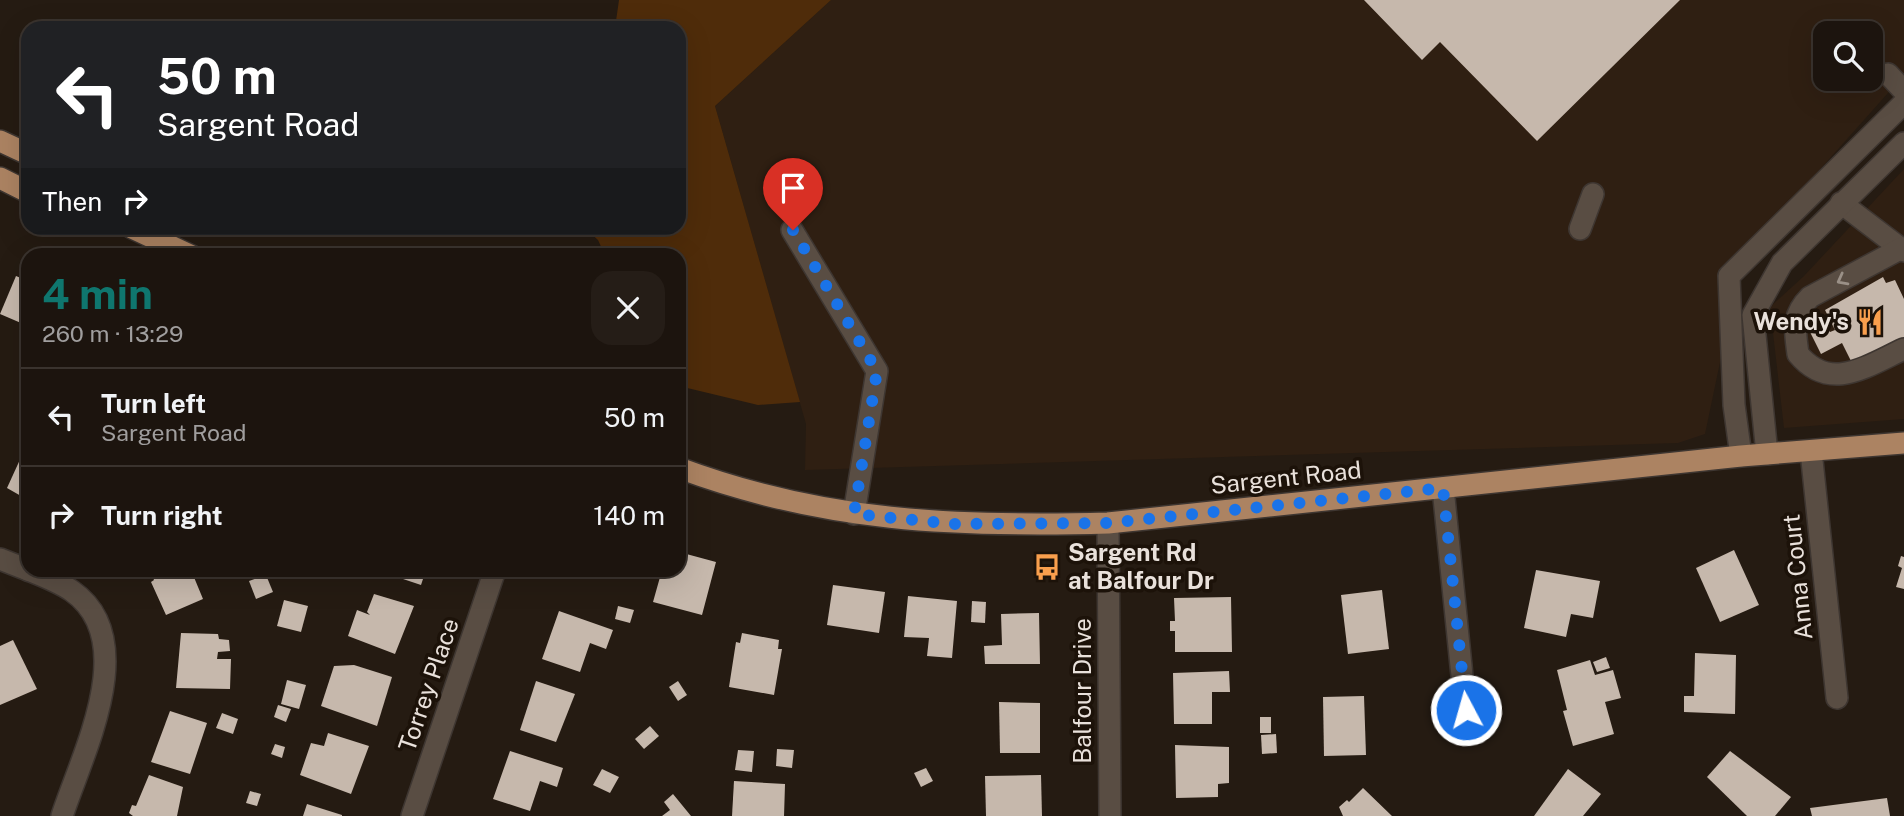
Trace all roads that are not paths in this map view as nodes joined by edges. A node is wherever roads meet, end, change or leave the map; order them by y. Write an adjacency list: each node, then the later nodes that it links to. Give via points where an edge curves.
1 (1888, 74): 2 (street)
2 (1904, 90)
3 (1904, 103): 20 (street, via 1836,162 1729,276 1734,405)
4 (0, 141): 6 (main road)
5 (1904, 143): 10 (street)
6 (21, 150)
7 (0, 178): 8 (main road)
8 (21, 188)
9 (1593, 194): 11 (street)
10 (1841, 203): 15 (street); 19 (street, via 1782,263 1753,315)
11 (1580, 229)
12 (793, 230): 23 (street, via 877,371)
13 (147, 235): 14 (main road)
14 (175, 248)
15 (1903, 250): 16 (street, one-way to 16, via 1810,297 1793,321 1798,354 1818,372 1838,375)
16 (1904, 349)
17 (1904, 443): 18 (main road, Sargent Road)
18 (1811, 451): 19 (main road, Sargent Road); 29 (street, Anna Court)
19 (1767, 454): 20 (main road, Sargent Road)
20 (1741, 456): 22 (main road, Sargent Road)
21 (686, 470): 23 (main road, Sargent Road, via 783,500)
22 (1443, 488): 24 (main road, Sargent Road); 30 (street)
23 (854, 514): 24 (main road, Sargent Road, via 954,524)
24 (1108, 523): 33 (street, Balfour Drive)
25 (0, 559): 26 (street)
26 (21, 567)
27 (43, 577): 31 (street, via 73,591 98,621 105,641 103,692)
28 (493, 577): 32 (street, Torrey Place)
29 (1837, 698)
30 (1468, 735)
31 (62, 816)
32 (412, 816)
33 (1110, 816)

